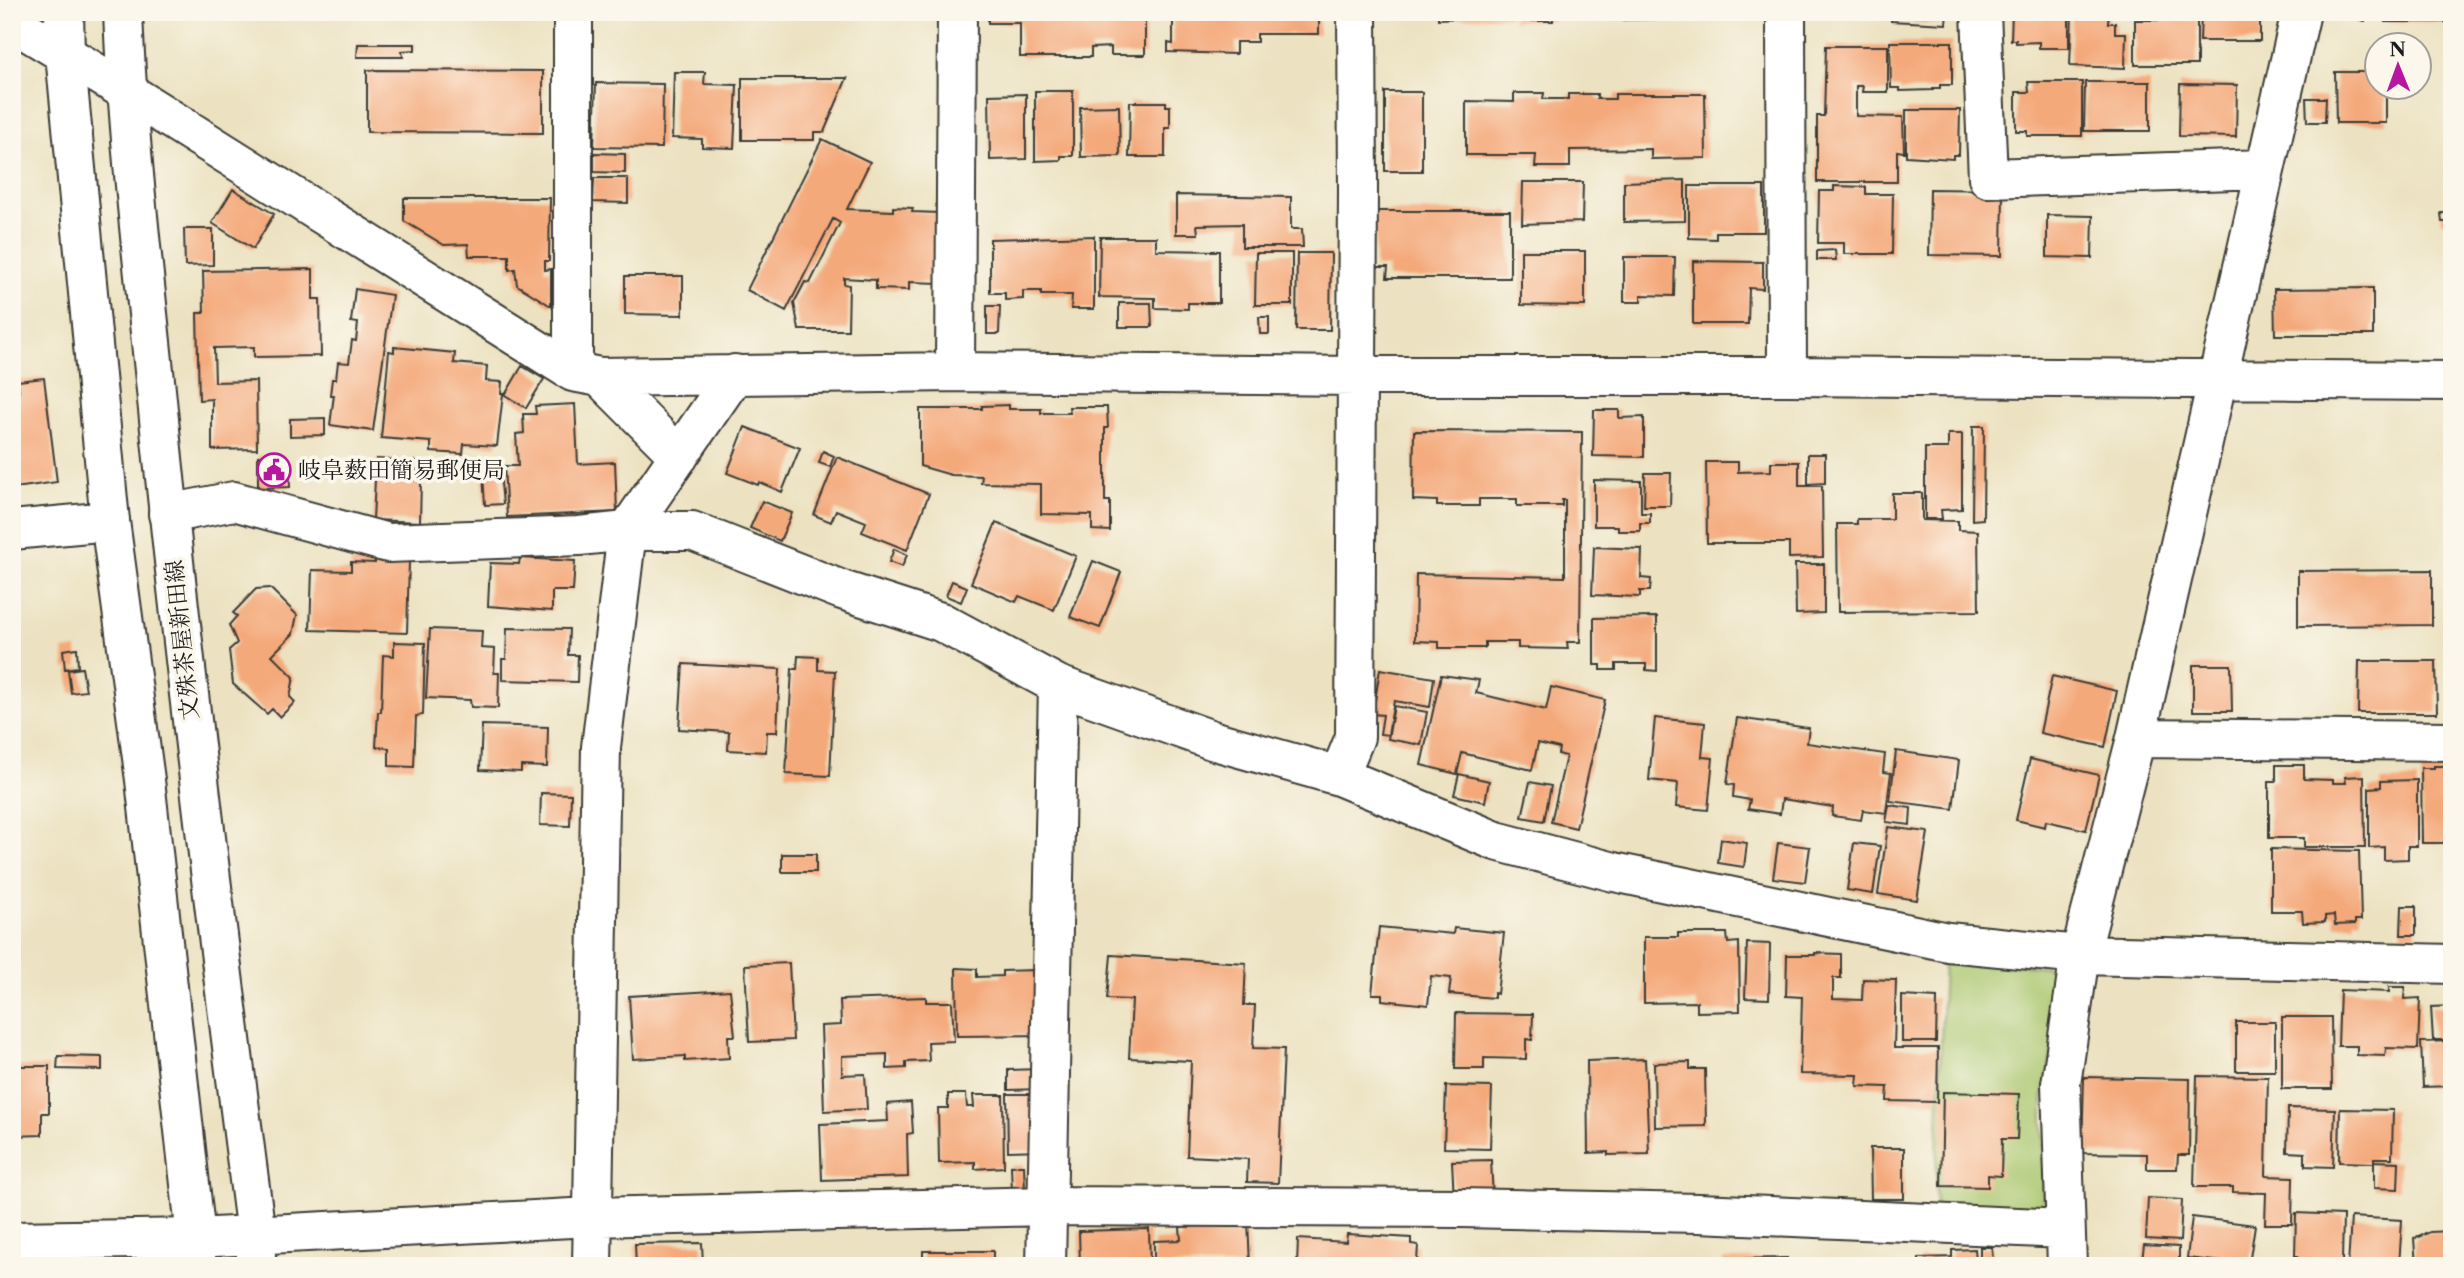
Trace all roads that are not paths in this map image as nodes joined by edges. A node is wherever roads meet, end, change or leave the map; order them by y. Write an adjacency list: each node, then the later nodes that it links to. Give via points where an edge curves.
1 (64, 12): 10 (street)
2 (123, 12): 11 (street, 文殊茶屋新田線)
3 (573, 12): 14 (street)
4 (957, 12): 13 (street)
5 (1356, 12): 16 (street)
6 (1786, 12): 17 (street)
7 (1981, 12): 12 (street, via 1989,178)
8 (2301, 12): 12 (street)
9 (12, 22): 10 (street)
10 (65, 54): 11 (street); 22 (street)
11 (126, 91): 14 (street); 21 (street, 文殊茶屋新田線)
12 (2265, 169): 18 (street)
13 (956, 372): 15 (street); 16 (street)
14 (586, 374): 15 (street); 20 (street)
15 (735, 374): 20 (street)
16 (1356, 376): 17 (street); 28 (street, via 1355,737)
17 (1787, 376): 18 (street)
18 (2216, 380): 19 (street); 26 (street)
19 (2452, 381)
20 (679, 456): 24 (street)
21 (168, 513): 24 (street, via 234,501 388,543); 35 (street, 文殊茶屋新田線)
22 (110, 521): 23 (street); 36 (street, via 145,780)
23 (12, 530)
24 (627, 531): 25 (street, via 692,531 842,590 942,622); 32 (street, via 601,747)
25 (1058, 685): 28 (street, via 1214,741); 31 (street)
26 (2136, 738): 27 (street); 29 (street)
27 (2452, 741)
28 (1339, 776): 29 (street, via 1496,841 1614,872 1948,942)
29 (2080, 955): 30 (street); 34 (street, via 2061,1084)
30 (2452, 964)
31 (1047, 1206): 32 (street); 34 (street, via 1699,1213); 38 (street)
32 (591, 1217): 35 (street); 37 (street)
33 (12, 1241): 36 (street)
34 (2066, 1248)
35 (256, 1250): 36 (street)
36 (196, 1252)
37 (592, 1266)
38 (1046, 1266)

